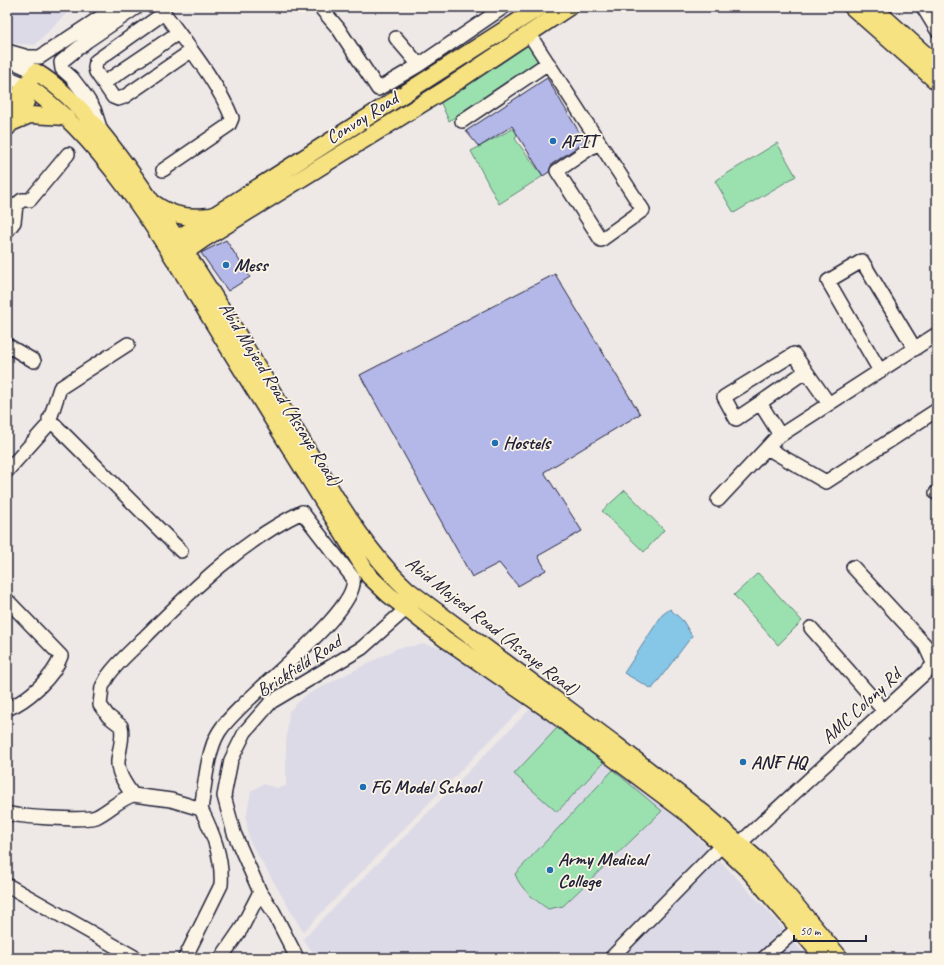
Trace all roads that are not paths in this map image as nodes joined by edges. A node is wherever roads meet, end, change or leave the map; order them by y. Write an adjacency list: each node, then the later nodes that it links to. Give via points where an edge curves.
1 (116, 7): 15 (street, via 40,57 28,57)
2 (137, 7): 29 (street, via 61,62 62,69 81,89 94,109)
3 (320, 7): 19 (street, via 338,28 378,89)
4 (504, 7): 19 (street)
5 (540, 7): 34 (main road, Convoy Road)
6 (569, 7): 13 (main road, Convoy Road)
7 (852, 7): 23 (main road)
8 (873, 7): 20 (main road)
9 (923, 7): 11 (street)
10 (162, 10): 12 (street); 24 (street, via 96,61 95,68)
11 (937, 30)
12 (178, 33): 16 (street); 24 (street)
13 (529, 34): 18 (street); 36 (main road, Convoy Road, via 446,89)
14 (396, 38): 19 (street)
15 (7, 51)
16 (191, 51): 24 (street, via 121,99 113,97); 32 (street, via 228,107 232,118 229,125)
17 (7, 59): 21 (street, Abid Majeed Road (Assaye Road))
18 (548, 63): 28 (street); 30 (street)
19 (418, 65)
20 (937, 65)
21 (40, 74): 25 (main road); 29 (main road, Abid Majeed Road (Assaye Road))
22 (7, 77): 25 (street, Abid Majeed Road (Assaye Road))
23 (937, 82)
24 (104, 83)
25 (30, 88): 26 (main road, Abid Majeed Road (Assaye Road)); 27 (main road)
26 (66, 117): 27 (main road, via 30,115); 36 (main road, Abid Majeed Road (Assaye Road))
27 (8, 121)
28 (462, 121)
29 (103, 134): 33 (main road, Abid Majeed Road (Assaye Road))
30 (599, 142): 30 (street, via 643,210 601,240 557,171)
31 (68, 154): 35 (street, via 30,200 22,200 16,205 14,222)
32 (163, 170)
33 (151, 201): 34 (main road, via 177,215 191,218); 36 (main road, Abid Majeed Road (Assaye Road))
34 (214, 216): 36 (main road, Convoy Road)
35 (7, 231)
36 (176, 249): 54 (main road, Abid Majeed Road (Assaye Road), via 364,542 391,575); 56 (main road, Abid Majeed Road (Assaye Road), via 369,576)
37 (937, 334): 40 (street)
38 (128, 344): 47 (street, via 60,388)
39 (7, 345): 41 (street)
40 (915, 349): 43 (street); 43 (street, via 862,262 828,281)
41 (34, 361)
42 (806, 371): 44 (street); 44 (street, via 794,354 724,398 736,419); 45 (street)
43 (880, 371): 45 (street)
44 (760, 403): 48 (street)
45 (829, 404): 48 (street)
46 (937, 410): 49 (street, via 826,482)
47 (49, 419): 50 (street, via 48,425); 52 (street)
48 (780, 435): 49 (street)
49 (767, 448): 51 (street)
50 (7, 471)
51 (718, 500)
52 (181, 551)
53 (853, 567): 58 (street, via 925,645)
54 (418, 598): 56 (street, Brickfield Road); 64 (main road, Abid Majeed Road (Assaye Road), via 615,744)
55 (7, 600): 59 (street, via 61,656 58,666 47,679 20,704)
56 (406, 609): 65 (main road, Abid Majeed Road (Assaye Road), via 553,713 692,817); 67 (street, Brickfield Road, via 362,648 271,702 241,739 231,760 224,796 234,833)
57 (811, 628): 60 (street)
58 (936, 663): 60 (street, AMC Colony Rd)
59 (7, 709)
60 (884, 711): 64 (street, AMC Colony Rd)
61 (132, 795): 62 (street, via 171,800); 62 (street, via 119,769 121,726 105,713 100,705 100,693 108,676 219,566 258,538 302,512 353,578 353,589 323,629 243,704 218,732 211,752); 63 (street, via 119,800 97,816 86,819)
62 (201, 809): 70 (street, via 218,852 222,876 221,885)
63 (8, 818)
64 (739, 844): 76 (main road, Abid Majeed Road (Assaye Road), via 758,860)
65 (722, 845): 68 (main road, Abid Majeed Road (Assaye Road), via 750,872); 73 (street)
66 (7, 886): 69 (street)
67 (260, 892): 71 (street, via 242,929); 72 (street, Brickfield Road, via 273,911)
68 (798, 928): 74 (street); 75 (main road, Abid Majeed Road (Assaye Road))
69 (136, 958)
70 (185, 958)
71 (221, 958)
72 (297, 958)
73 (612, 958)
74 (764, 958)
75 (824, 958)
76 (840, 958)

